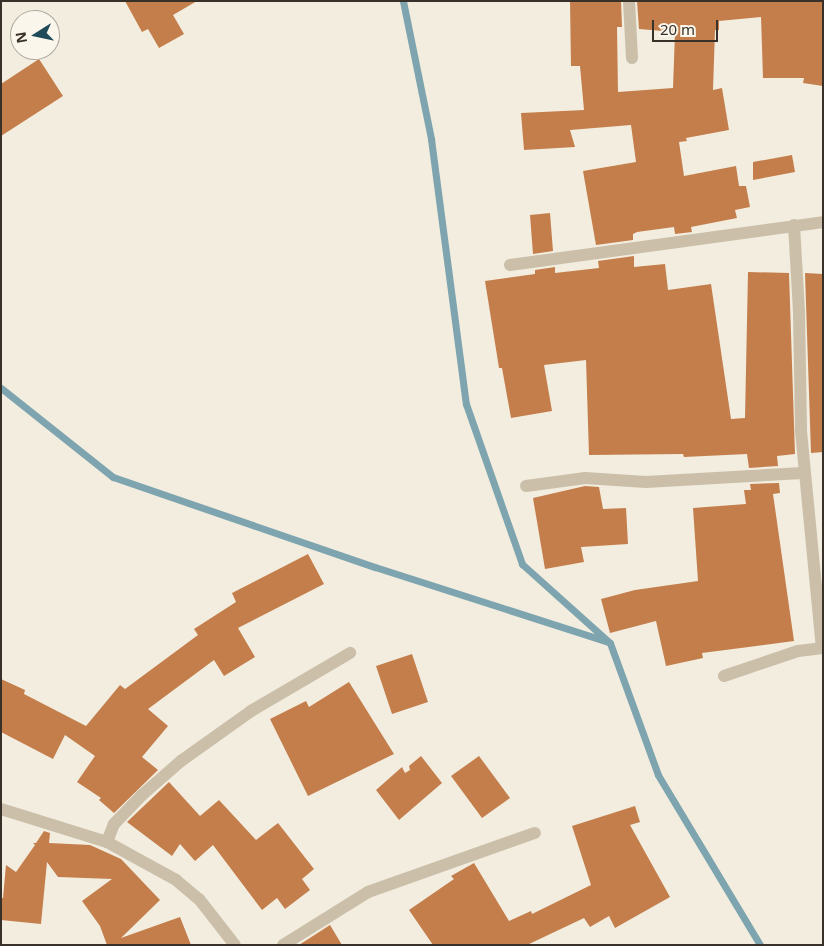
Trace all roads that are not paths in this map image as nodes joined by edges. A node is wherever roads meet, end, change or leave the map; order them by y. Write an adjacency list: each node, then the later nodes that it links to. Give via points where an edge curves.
1 (629, 1): 2 (street)
2 (632, 58)
3 (823, 222): 4 (street)
4 (794, 225): 5 (street); 6 (street)
5 (510, 265)
6 (804, 473): 7 (street, via 646,482 584,478); 8 (street)
7 (526, 486)
8 (822, 648): 10 (street, via 798,651)
9 (350, 653): 13 (street, via 250,711 181,761 114,824)
10 (724, 676)
11 (1, 809): 13 (street)
12 (534, 833): 15 (street, via 368,892)
13 (106, 842): 14 (street, via 176,880 199,899)
14 (235, 945)
15 (283, 945)

